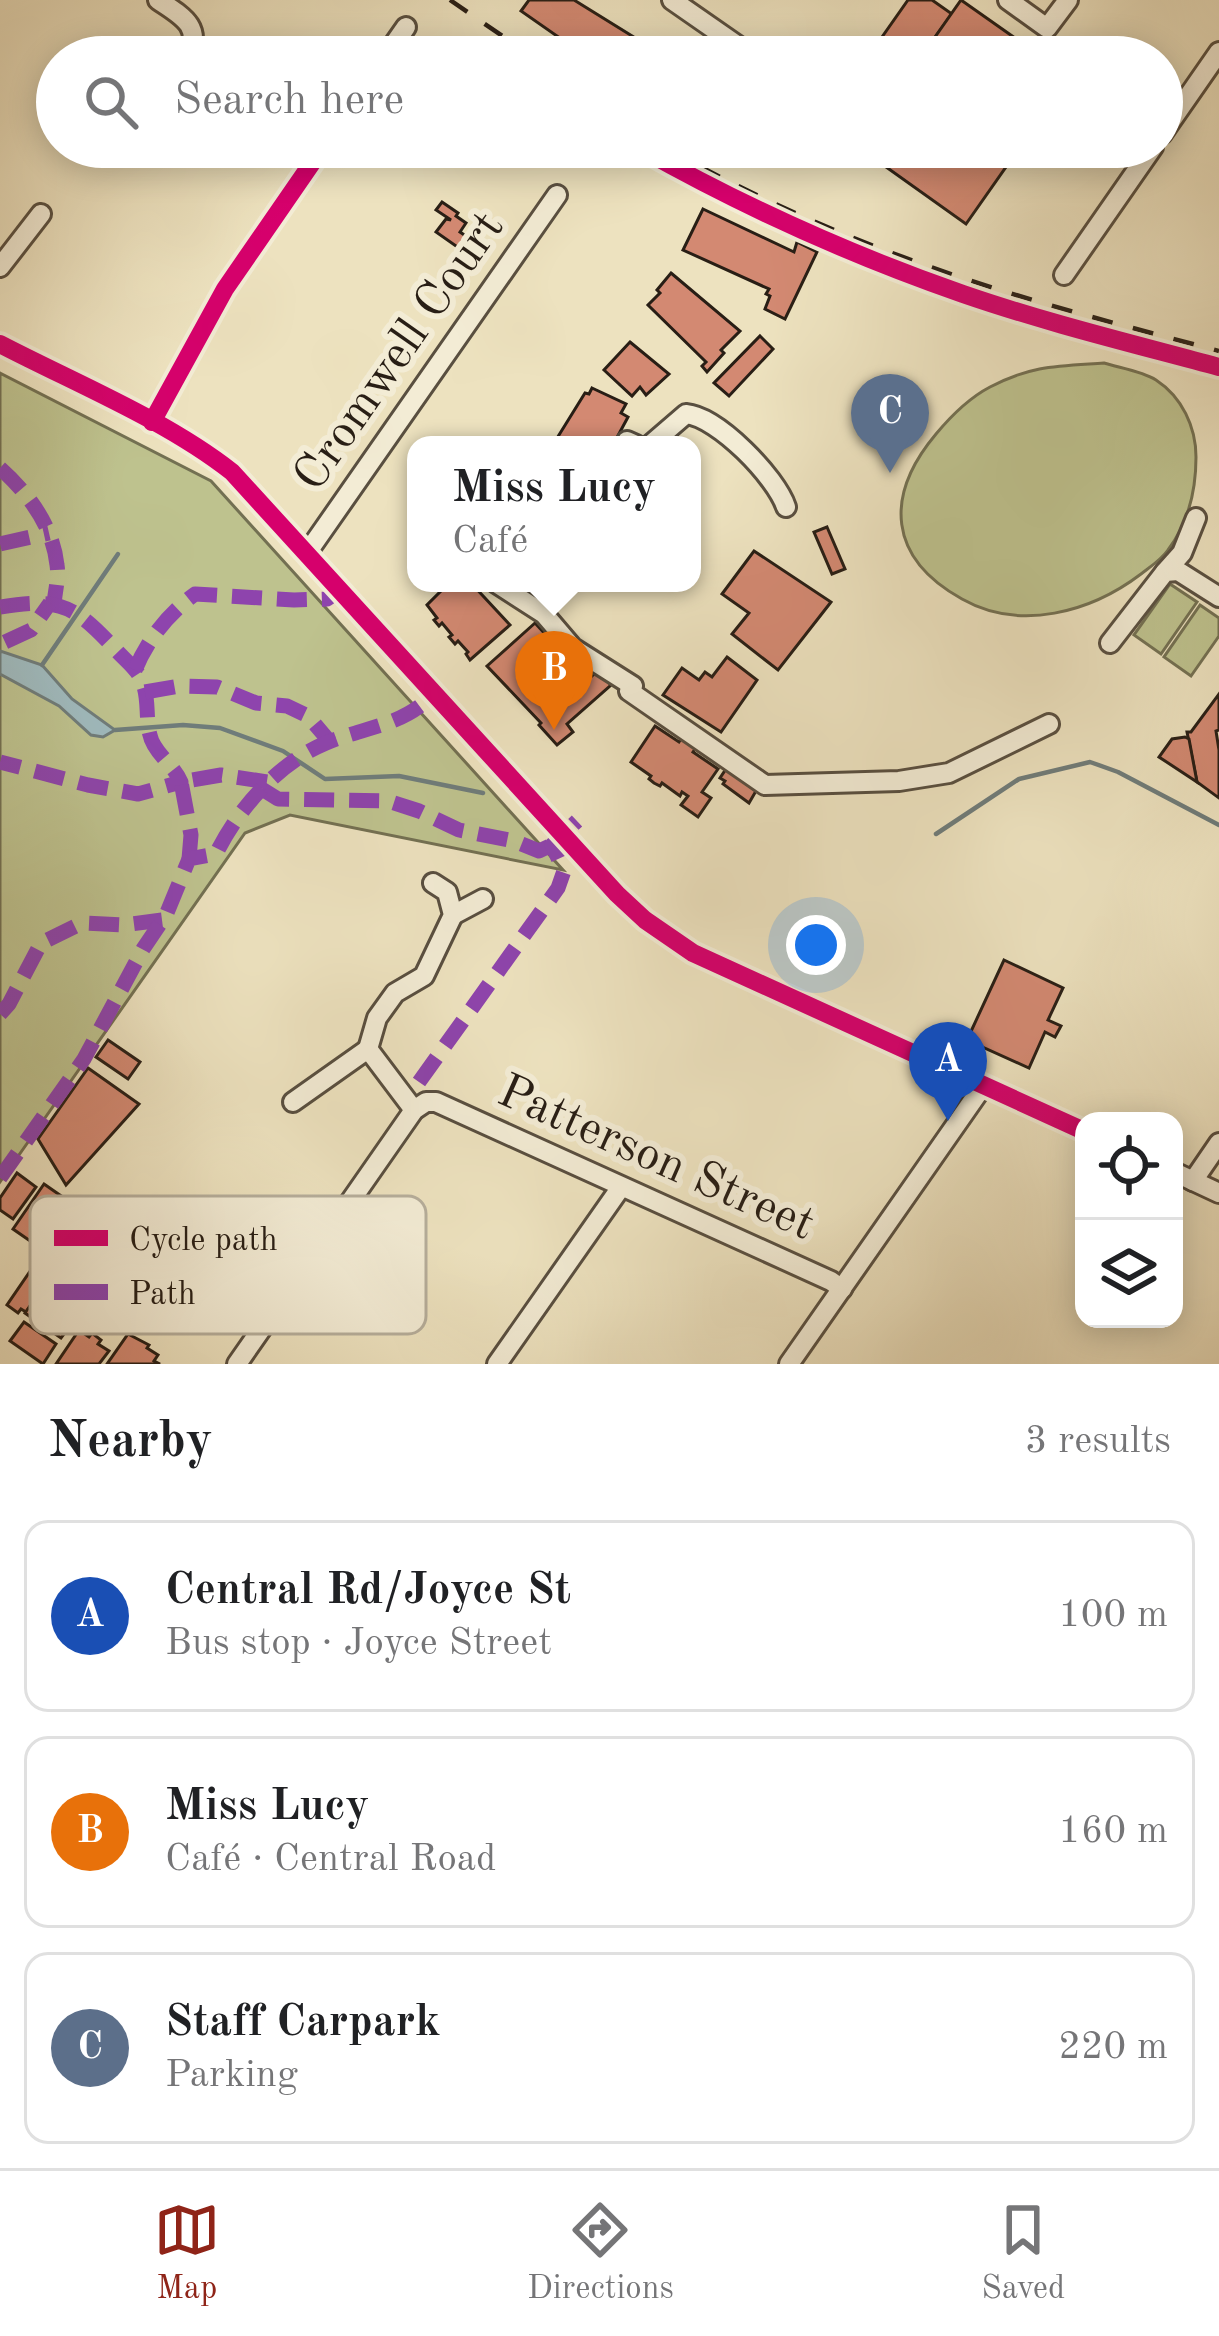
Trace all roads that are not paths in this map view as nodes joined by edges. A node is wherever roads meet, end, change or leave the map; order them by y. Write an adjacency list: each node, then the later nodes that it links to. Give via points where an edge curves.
1 (158, 0): 6 (street)
2 (672, 0): 8 (street)
3 (1008, 0): 4 (street, via 1047,28)
4 (1067, 0)
5 (406, 27): 7 (street)
6 (194, 36)
7 (400, 36)
8 (724, 36)
9 (1219, 52): 10 (street)
10 (1183, 104)
11 (309, 168): 18 (street, via 225,289)
12 (1138, 168): 16 (street)
13 (557, 195): 22 (street, Cromwell Court)
14 (41, 214): 15 (street)
15 (0, 267)
16 (1064, 275)
17 (0, 344): 18 (street)
18 (152, 422): 22 (street, via 232,472)
19 (660, 436): 20 (street, via 686,414 699,416 753,460)
20 (786, 507)
21 (1196, 518): 23 (street)
22 (307, 553): 32 (street, via 645,920 693,953)
23 (1165, 572): 25 (street, via 1178,571); 26 (street)
24 (510, 592): 27 (street, via 544,614 573,648 765,785 950,772)
25 (1219, 597)
26 (1110, 643)
27 (1048, 724)
28 (433, 883): 30 (street, via 447,892)
29 (484, 899): 30 (street)
30 (453, 915): 31 (street, via 424,976 395,993 377,1018)
31 (368, 1049): 33 (street); 34 (street)
32 (983, 1086): 35 (street); 42 (street)
33 (293, 1102)
34 (414, 1110): 39 (street, Patterson Street, via 436,1102); 41 (street)
35 (1075, 1127)
36 (1219, 1143): 38 (street)
37 (1183, 1176): 38 (street)
38 (1193, 1181): 40 (street)
39 (621, 1186): 42 (street, Patterson Street); 45 (street)
40 (1219, 1192)
41 (354, 1196)
42 (842, 1289): 46 (street)
43 (258, 1334): 44 (street)
44 (237, 1364)
45 (497, 1364)
46 (789, 1364)

